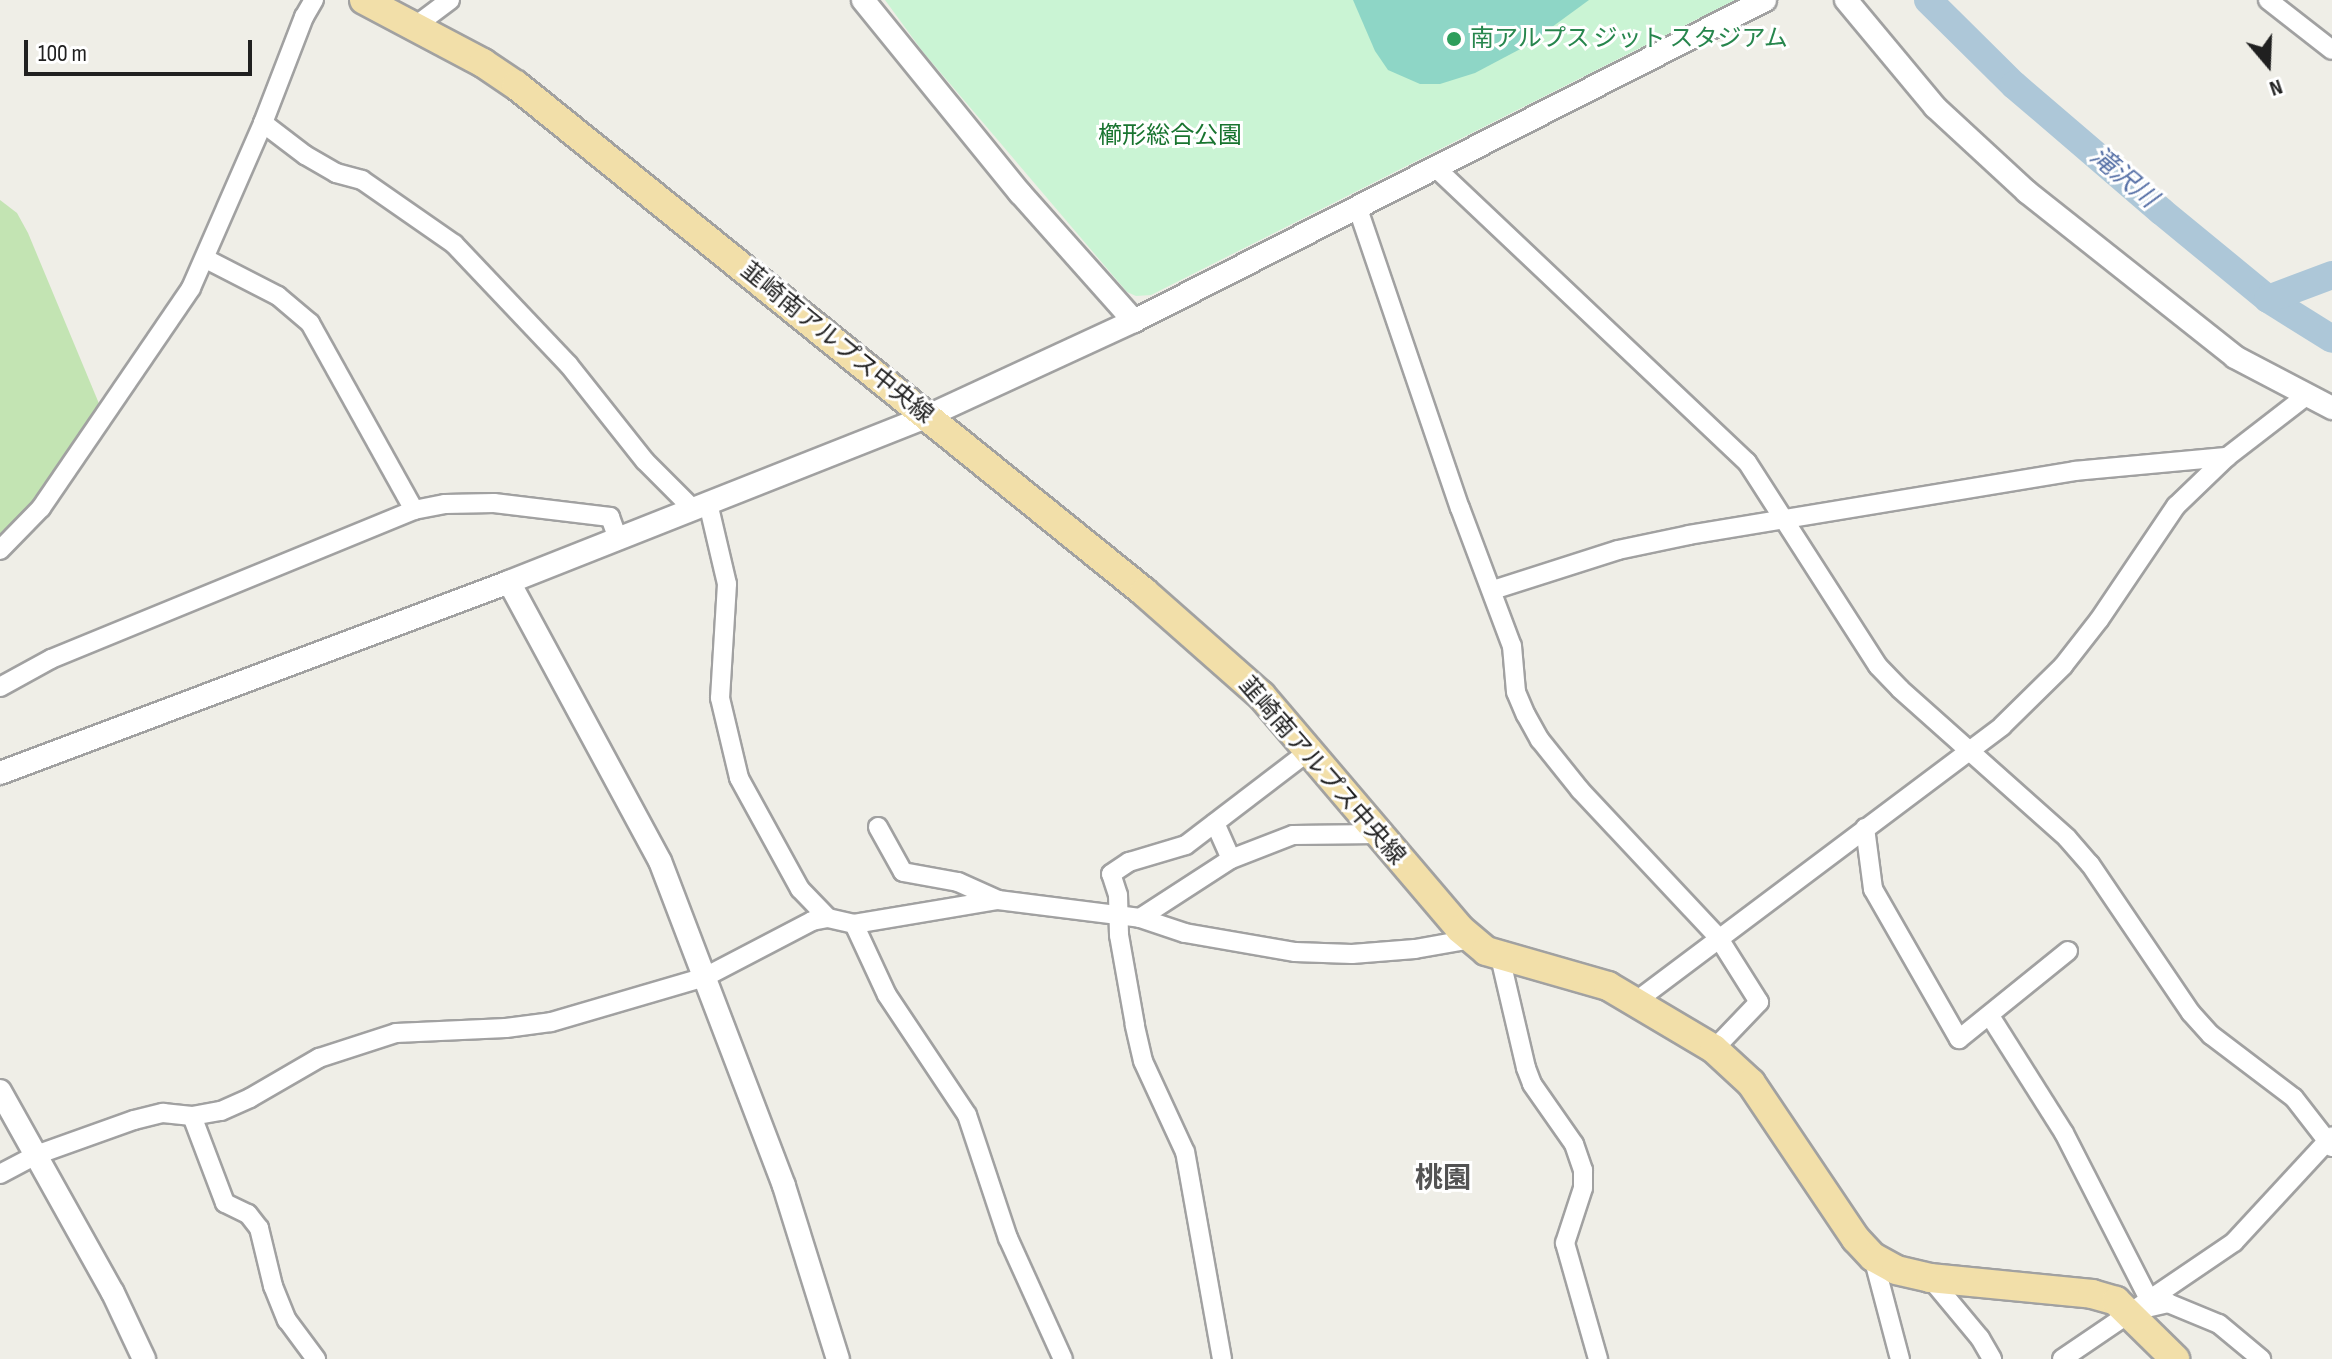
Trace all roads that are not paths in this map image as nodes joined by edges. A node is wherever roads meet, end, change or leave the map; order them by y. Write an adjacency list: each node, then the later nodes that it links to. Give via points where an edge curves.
1 (314, 0): 10 (street)
2 (364, 0): 8 (main road, 韮崎南アルプス中央線)
3 (450, 0): 8 (street)
4 (863, 0): 14 (street, via 1020,193)
5 (1765, 0): 11 (street)
6 (1846, 0): 15 (street, via 1935,107 2027,192 2235,357)
7 (2268, 0): 9 (street)
8 (414, 27): 17 (main road, 韮崎南アルプス中央線, via 516,85)
9 (2332, 50)
10 (263, 123): 13 (street); 19 (street, via 336,173 362,180 454,244 568,364 645,461)
11 (1438, 170): 12 (street); 21 (street, via 1747,462)
12 (1358, 209): 14 (street); 25 (street)
13 (206, 259): 20 (street, via 278,296 310,323); 23 (street, via 41,508)
14 (1134, 321): 17 (street)
15 (2306, 396): 16 (street); 18 (street)
16 (2332, 408)
17 (928, 416): 19 (street); 27 (main road, 韮崎南アルプス中央線, via 1144,592 1261,695)
18 (2227, 457): 21 (street, via 2075,471); 28 (street, via 2176,506 2063,666)
19 (701, 506): 22 (street); 37 (street, via 727,584 720,698 739,778 800,889)
20 (414, 510): 22 (street, via 494,503 610,517); 26 (street, via 51,659)
21 (1786, 520): 25 (street, via 1618,550); 28 (street, via 1878,666)
22 (618, 539): 24 (street)
23 (0, 550)
24 (509, 582): 29 (street); 44 (street, via 660,861)
25 (1493, 590): 40 (street, via 1512,646 1516,692 1540,740)
26 (0, 687)
27 (1309, 751): 30 (street); 33 (main road, 韮崎南アルプス中央線)
28 (1971, 752): 32 (street); 50 (street, via 2090,864 2201,1024 2294,1098)
29 (0, 773)
30 (1215, 823): 34 (street); 36 (street, via 1186,845 1129,862 1111,874)
31 (878, 827): 35 (street, via 903,872 958,882)
32 (1865, 828): 40 (street); 46 (street, via 1873,889 1959,1039)
33 (1379, 834): 34 (street, via 1293,835); 41 (main road, 韮崎南アルプス中央線)
34 (1231, 859): 38 (street)
35 (998, 900): 36 (street); 39 (street)
36 (1119, 915): 38 (street); 60 (street, via 1143,1061 1185,1152)
37 (828, 918): 39 (street); 44 (street, via 812,921)
38 (1140, 918): 41 (street, via 1185,933 1295,952 1387,952)
39 (854, 924): 59 (street, via 887,995 967,1115 1008,1238)
40 (1718, 937): 45 (street); 47 (street, via 1759,1002)
41 (1472, 939): 43 (main road, 韮崎南アルプス中央線)
42 (2068, 951): 46 (street)
43 (1500, 957): 45 (main road, 韮崎南アルプス中央線, via 1591,980); 61 (street, via 1532,1084 1574,1144 1583,1170 1583,1188 1565,1243)
44 (705, 977): 49 (street, via 551,1022 396,1033 319,1058 221,1111); 58 (street, via 789,1199)
45 (1635, 1002): 47 (main road, 韮崎南アルプス中央線)
46 (1990, 1016): 55 (street, via 2070,1144)
47 (1714, 1049): 53 (main road, 韮崎南アルプス中央線, via 1751,1083)
48 (0, 1091): 51 (street)
49 (192, 1116): 51 (street, via 163,1113 134,1120); 57 (street, via 225,1203 248,1214 259,1228 287,1320)
50 (2330, 1141): 55 (street, via 2234,1242)
51 (36, 1155): 52 (street); 56 (street)
52 (0, 1174)
53 (1873, 1257): 54 (main road, 韮崎南アルプス中央線, via 1896,1270); 62 (street)
54 (1930, 1278): 55 (main road, 韮崎南アルプス中央線, via 2092,1294); 63 (street)
55 (2140, 1306): 64 (street); 65 (main road, 韮崎南アルプス中央線); 66 (street, via 2168,1303 2219,1324)
56 (144, 1359)
57 (316, 1359)
58 (838, 1359)
59 (1063, 1359)
60 (1222, 1359)
61 (1598, 1359)
62 (1900, 1359)
63 (1992, 1359)
64 (2062, 1359)
65 (2175, 1359)
66 (2261, 1359)

